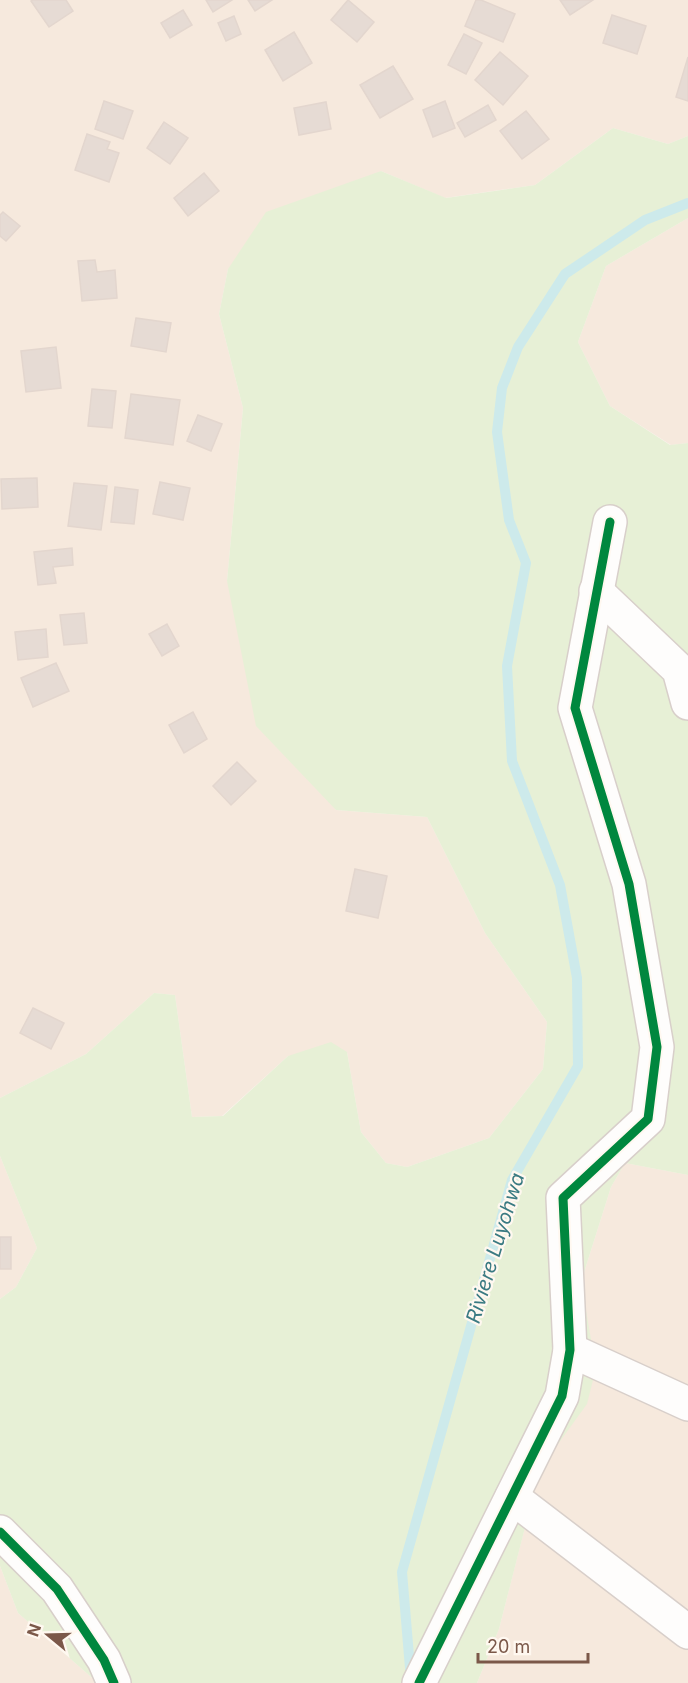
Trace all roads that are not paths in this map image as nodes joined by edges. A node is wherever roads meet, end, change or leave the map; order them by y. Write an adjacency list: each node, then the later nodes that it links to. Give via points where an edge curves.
1 (610, 522): 2 (street)
2 (596, 591): 3 (street, via 679,670); 4 (street, via 575,708 629,884 657,1047 648,1119 563,1198)
3 (688, 703)
4 (570, 1350): 5 (street); 6 (street, via 562,1396)
5 (688, 1404)
6 (513, 1497): 8 (street); 10 (street)
7 (0, 1532): 9 (street, via 57,1589 104,1660)
8 (688, 1632)
9 (114, 1683)
10 (419, 1683)

